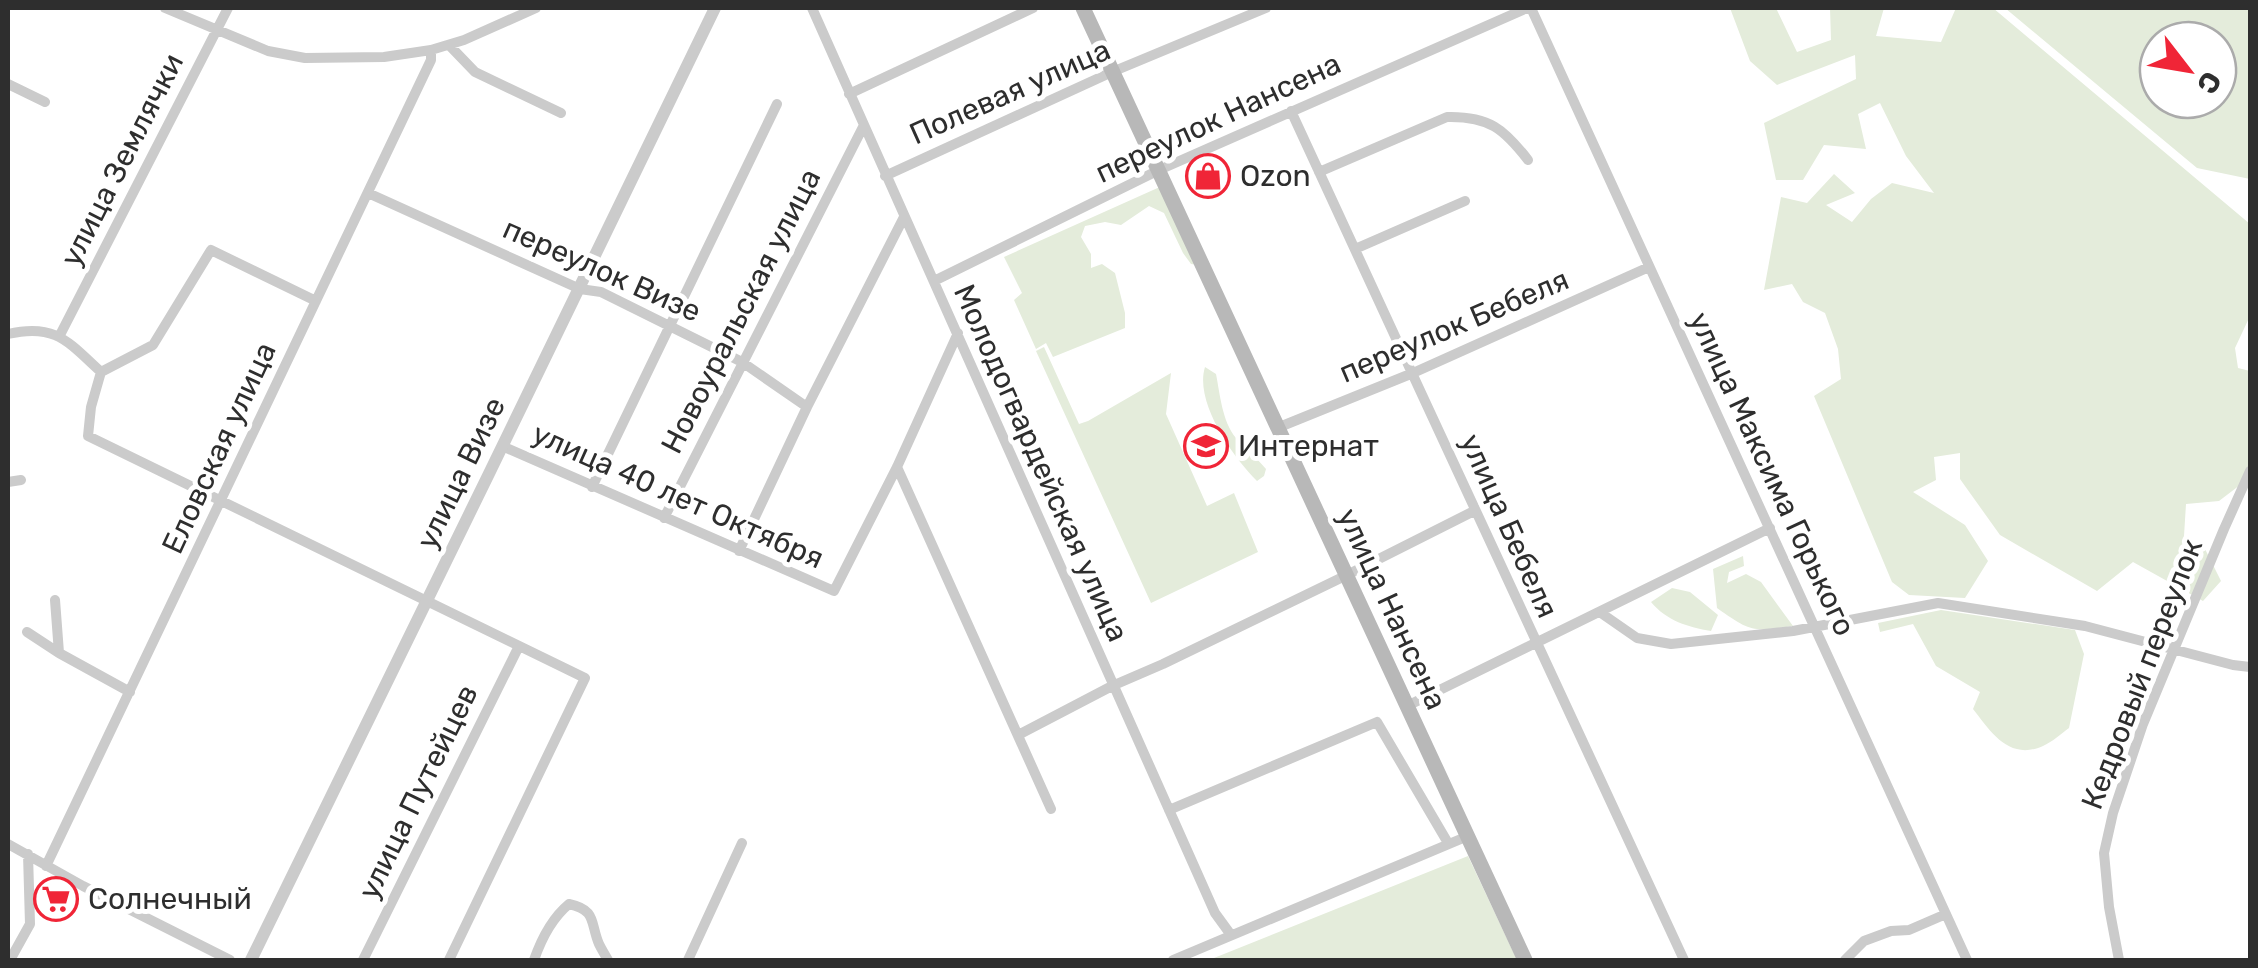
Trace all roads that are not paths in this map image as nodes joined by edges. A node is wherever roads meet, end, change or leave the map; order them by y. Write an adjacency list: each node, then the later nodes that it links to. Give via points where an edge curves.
1 (165, 8): 10 (street)
2 (228, 8): 10 (street, улица Землячки)
3 (536, 8): 11 (street)
4 (715, 8): 31 (street, улица Визе)
5 (812, 8): 15 (street, Молодогвардейская улица)
6 (1032, 8): 15 (street)
7 (1083, 8): 13 (main road, улица Нансена)
8 (1266, 8): 13 (street, Полевая улица)
9 (1529, 8): 18 (street, переулок Нансена); 29 (street, улица Максима Горького)
10 (217, 31): 12 (street, via 305,58); 36 (street, улица Землячки)
11 (448, 44): 12 (street); 19 (street, via 475,72)
12 (431, 50): 25 (street, Еловская улица)
13 (1112, 72): 22 (main road, улица Нансена); 24 (street, Полевая улица)
14 (8, 84): 16 (street)
15 (849, 94): 20 (street, Молодогвардейская улица)
16 (45, 102)
17 (777, 104): 33 (street)
18 (1291, 110): 22 (street, переулок Нансена); 23 (street, улица Бебеля)
19 (561, 113)
20 (863, 127): 24 (street, Молодогвардейская улица); 37 (street, Новоуральская улица)
21 (1528, 160): 23 (street, via 1489,122 1465,116 1448,117)
22 (1159, 170): 30 (street, переулок Нансена); 41 (main road, улица Нансена)
23 (1319, 172): 28 (street, улица Бебеля)
24 (885, 176): 27 (street, Молодогвардейская улица)
25 (368, 194): 31 (street, переулок Визе); 32 (street, Еловская улица)
26 (1465, 201): 28 (street)
27 (904, 217): 30 (street, Молодогвардейская улица); 40 (street)
28 (1355, 248): 39 (street, улица Бебеля)
29 (1650, 267): 39 (street, переулок Бебеля); 51 (street, улица Максима Горького)
30 (934, 280): 34 (street, Молодогвардейская улица)
31 (580, 289): 33 (street, переулок Визе, via 601,292); 42 (street, улица Визе)
32 (316, 301): 38 (street, via 211,250 153,345); 48 (street, Еловская улица)
33 (669, 326): 37 (street, переулок Визе); 47 (street)
34 (958, 333): 43 (street); 64 (street, Молодогвардейская улица)
35 (8, 334): 36 (street, via 28,329)
36 (60, 335): 38 (street)
37 (742, 362): 40 (street, переулок Визе); 50 (street, Новоуральская улица)
38 (101, 372): 48 (street, via 88,436)
39 (1413, 373): 41 (street, переулок Бебеля); 49 (street, улица Бебеля)
40 (807, 407): 52 (street)
41 (1277, 428): 53 (main road, улица Нансена)
42 (502, 446): 47 (street, улица 40 лет Октября); 55 (street, улица Визе)
43 (897, 467): 52 (street, улица 40 лет Октября, via 834,592); 67 (street)
44 (2250, 471): 61 (street, Кедровый переулок)
45 (21, 480): 46 (street)
46 (8, 482)
47 (592, 487): 50 (street, улица 40 лет Октября)
48 (222, 502): 55 (street); 65 (street, Еловская улица)
49 (1474, 511): 53 (street); 59 (street, улица Бебеля)
50 (664, 518): 52 (street, улица 40 лет Октября)
51 (1770, 528): 56 (street); 57 (street, улица Максима Горького)
52 (739, 551)
53 (1347, 576): 64 (street); 66 (main road, улица Нансена)
54 (55, 600): 62 (street)
55 (425, 602): 60 (street); 80 (street, улица Визе)
56 (1601, 612): 57 (street, via 1636,638 1671,644); 59 (street)
57 (1816, 628): 61 (street, via 1938,603); 76 (street, улица Максима Горького)
58 (28, 632): 62 (street)
59 (1536, 645): 66 (street); 88 (street, улица Бебеля)
60 (519, 646): 81 (street, улица Путейцев); 82 (street, via 585,678)
61 (2175, 648): 63 (street); 91 (street, Кедровый переулок, via 2143,724 2104,853)
62 (59, 653): 65 (street)
63 (2250, 667)
64 (1112, 686): 67 (street); 69 (street, Молодогвардейская улица)
65 (130, 692): 75 (street, Еловская улица)
66 (1406, 706): 70 (main road, улица Нансена)
67 (1018, 735): 68 (street)
68 (1051, 809)
69 (1169, 810): 72 (street, via 1377,722); 77 (street, Молодогвардейская улица)
70 (1468, 836): 72 (street); 87 (main road, улица Нансена)
71 (742, 843): 85 (street)
72 (1448, 843): 77 (street)
73 (8, 844): 74 (street)
74 (28, 854): 75 (street); 78 (street, via 30,924)
75 (46, 866): 79 (street)
76 (1946, 914): 89 (street, via 1864,941); 90 (street, улица Максима Горького)
77 (1231, 935): 86 (street)
78 (10, 960)
79 (230, 960)
80 (251, 960)
81 (362, 960)
82 (449, 960)
83 (534, 960): 84 (street, via 569,904 590,913)
84 (608, 960)
85 (688, 960)
86 (1173, 960)
87 (1525, 960)
88 (1684, 960)
89 (1845, 960)
90 (1968, 960)
91 (2119, 960)

